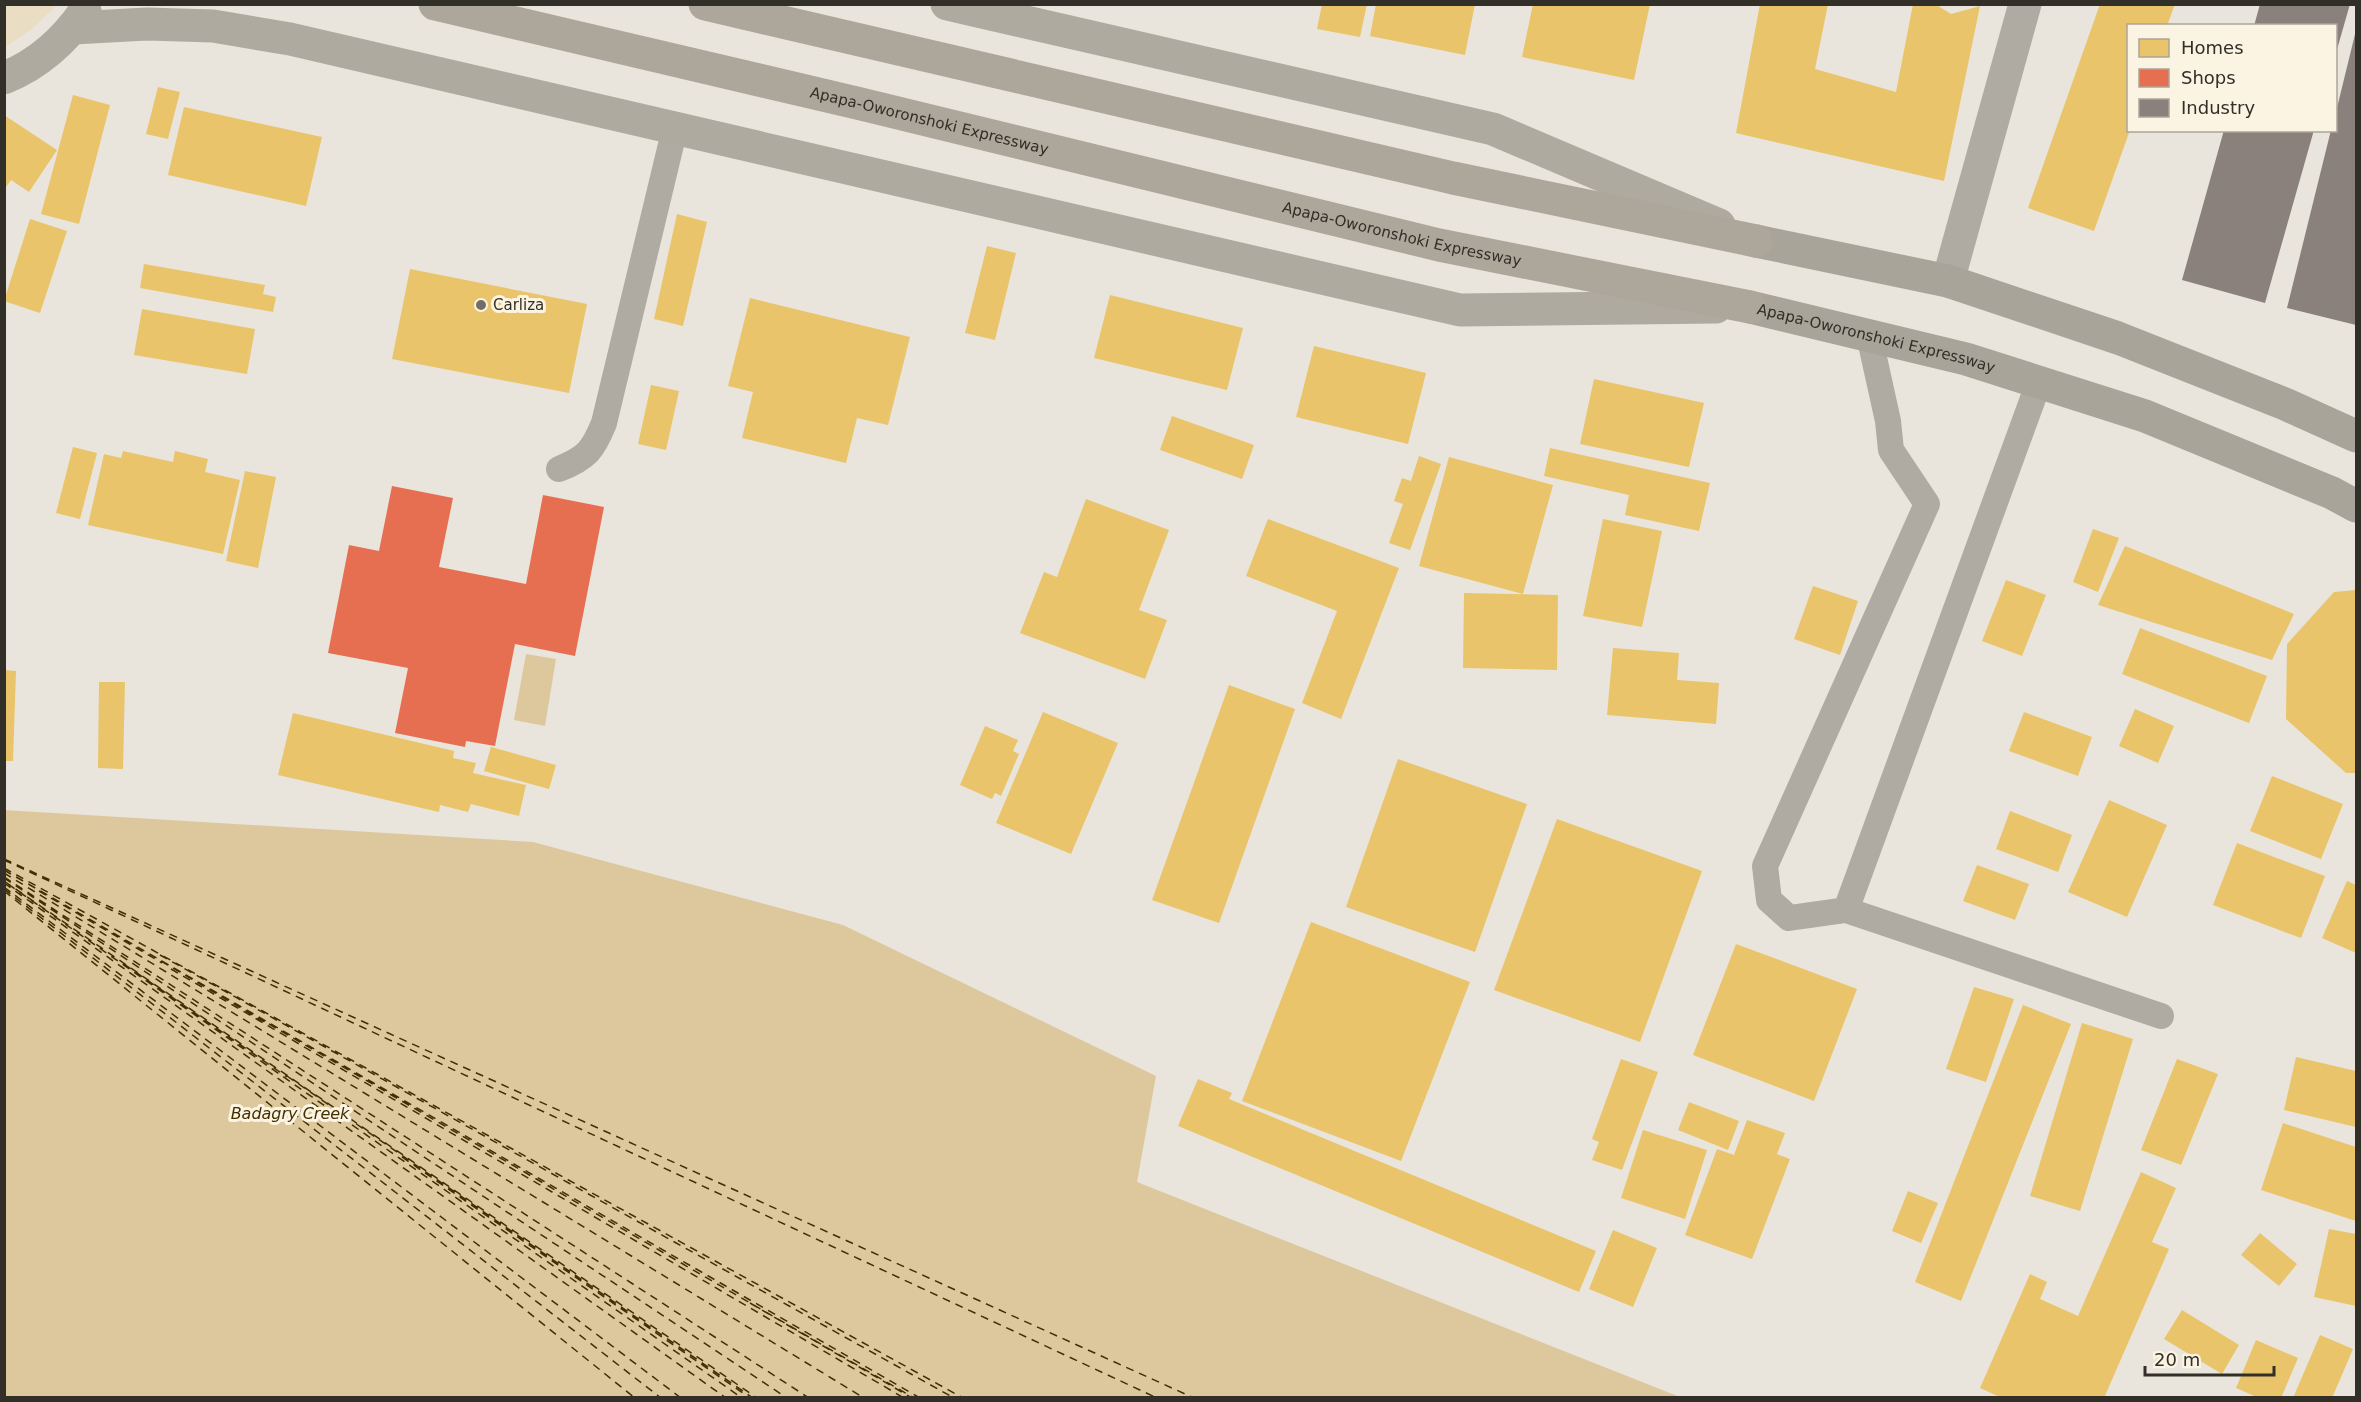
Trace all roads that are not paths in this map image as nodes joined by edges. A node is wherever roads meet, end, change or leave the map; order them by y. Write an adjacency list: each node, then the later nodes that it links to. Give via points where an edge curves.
1 (435, 4): 10 (highway, Apapa-Oworonshoki Expressway, via 1439,245)
2 (705, 4): 8 (highway, via 1453,178)
3 (947, 4): 8 (main road, via 1493,129)
4 (2025, 4): 9 (street)
5 (81, 16): 6 (main road, via 45,55); 7 (main road, via 279,37)
6 (4, 78)
7 (675, 128): 10 (main road, via 1460,310); 14 (lane, via 604,423 590,452)
8 (1756, 241): 9 (main road)
9 (1948, 281): 13 (main road, via 2118,338)
10 (1750, 307): 11 (main road, Apapa-Oworonshoki Expressway)
11 (1869, 335): 12 (main road, Apapa-Oworonshoki Expressway); 16 (lane, via 1891,450 1927,504 1765,866 1769,900 1789,918)
12 (2039, 382): 15 (main road, Apapa-Oworonshoki Expressway, via 2145,416); 16 (lane)
13 (2356, 436)
14 (559, 469)
15 (2356, 506)
16 (1846, 910): 17 (lane)
17 (2160, 1016)

